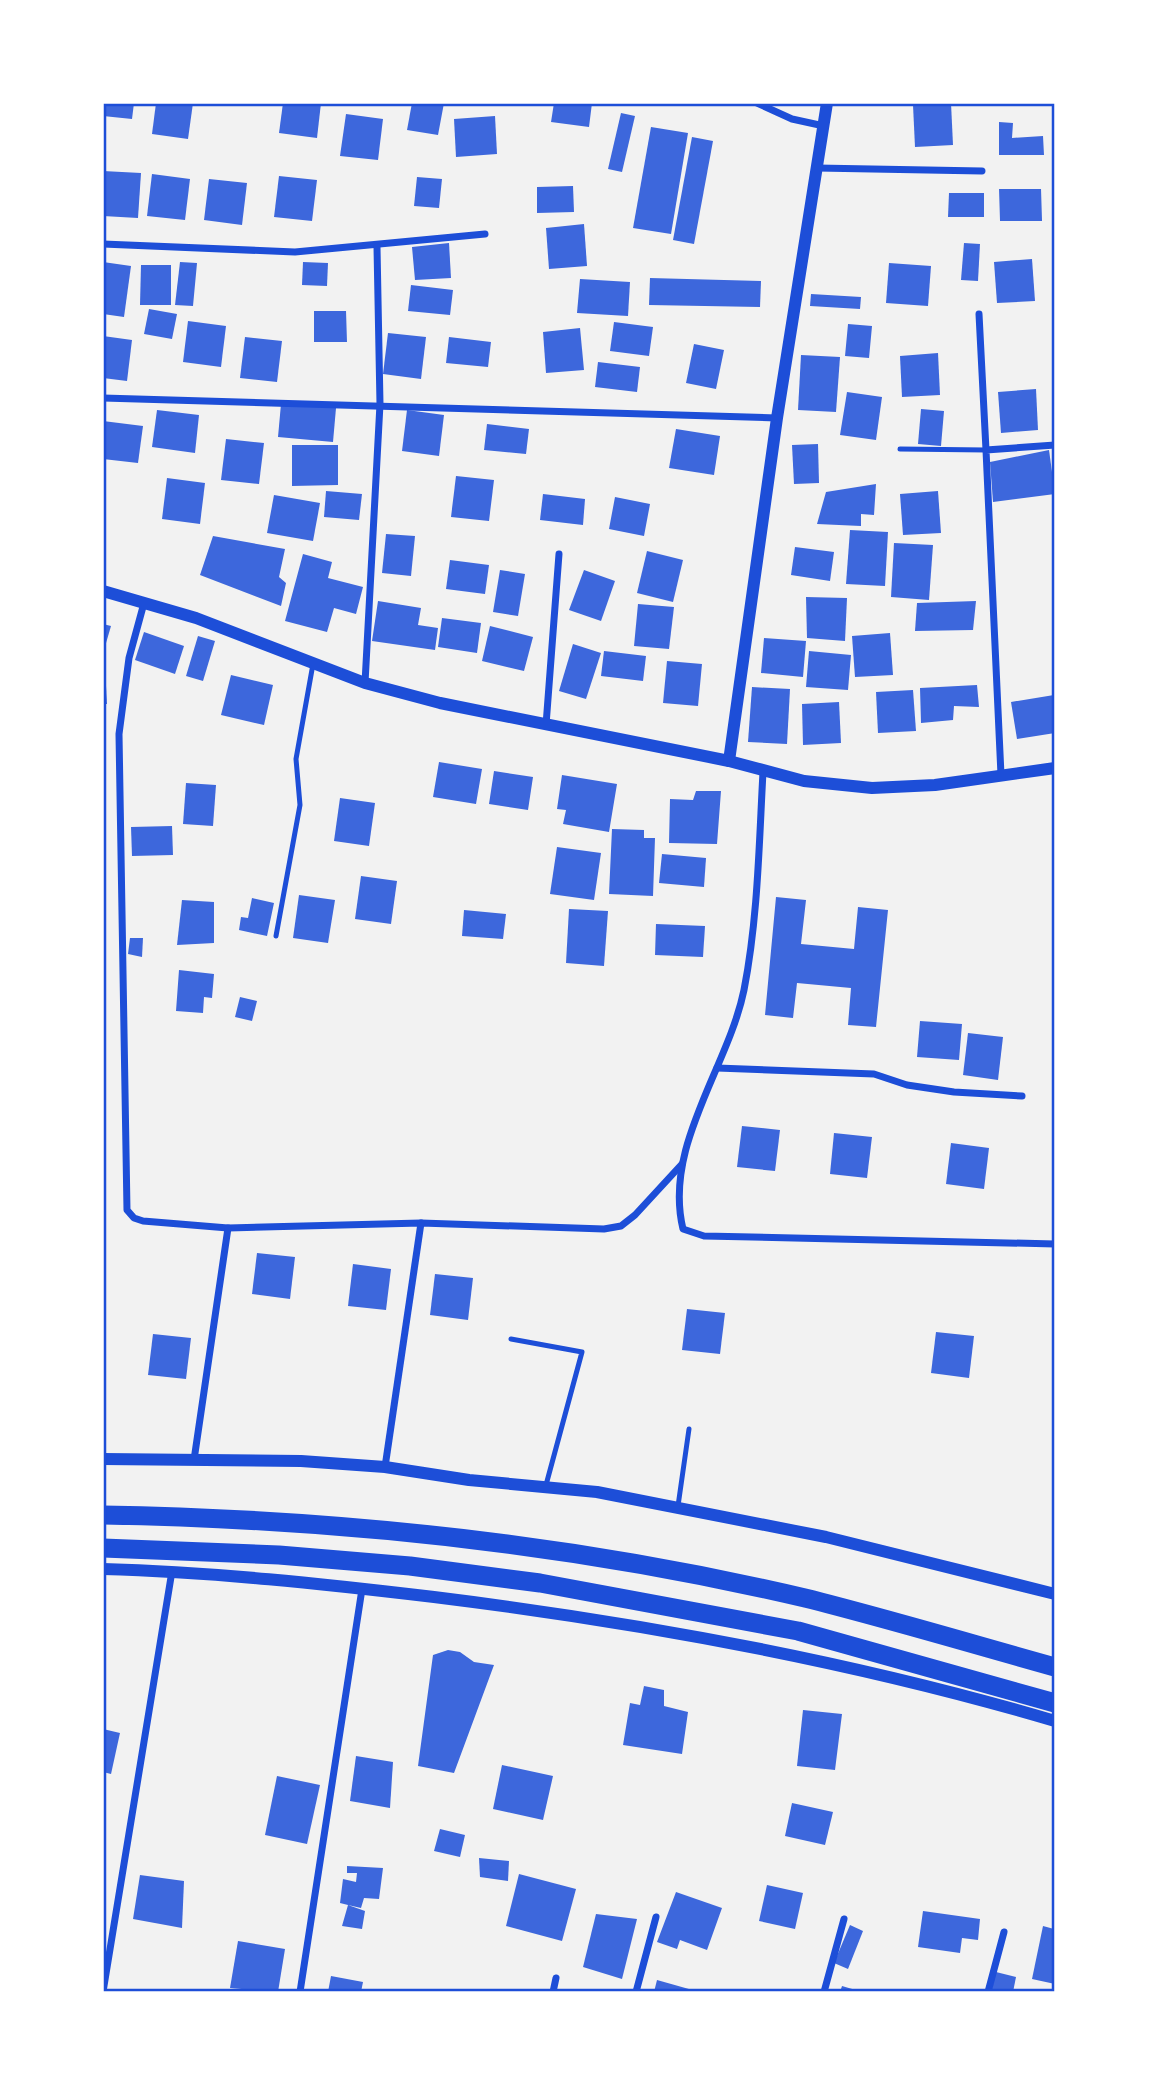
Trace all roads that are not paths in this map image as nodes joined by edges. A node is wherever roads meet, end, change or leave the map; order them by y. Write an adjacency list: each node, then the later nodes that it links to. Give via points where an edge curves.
1 (757, 103): 3 (street, via 792,120)
2 (827, 103): 3 (street)
3 (824, 125): 4 (street)
4 (817, 168): 5 (street); 12 (street)
5 (982, 171)
6 (485, 234): 8 (street)
7 (103, 244): 8 (street, via 295,252)
8 (377, 247): 11 (street)
9 (979, 314): 15 (street)
10 (103, 398): 11 (street)
11 (380, 404): 12 (street); 20 (street)
12 (777, 418): 22 (street)
13 (1055, 445): 15 (street)
14 (900, 449): 15 (lane)
15 (986, 450): 25 (street)
16 (559, 554): 21 (street)
17 (103, 591): 18 (street)
18 (145, 602): 19 (street); 31 (street, via 129,658 119,734 127,1209 143,1221)
19 (313, 664): 20 (street); 26 (lane, via 296,759 300,805)
20 (365, 683): 21 (street)
21 (547, 725): 22 (street)
22 (729, 761): 24 (street)
23 (1055, 768): 25 (street)
24 (763, 772): 25 (street, via 872,788); 27 (street, via 752,947 743,993)
25 (1001, 775)
26 (276, 936)
27 (717, 1068): 28 (street, via 874,1074 906,1085); 29 (street)
28 (1022, 1096)
29 (682, 1164): 30 (street, via 621,1226); 32 (street, via 678,1204 683,1229 690,1234)
30 (421, 1223): 31 (street); 37 (street)
31 (228, 1228): 36 (street)
32 (1055, 1244)
33 (511, 1339): 38 (lane, via 582,1352)
34 (688, 1429): 39 (lane)
35 (103, 1459): 36 (street)
36 (194, 1460): 37 (street)
37 (385, 1467): 38 (street, via 469,1480)
38 (546, 1485): 39 (street)
39 (678, 1506): 45 (street)
40 (103, 1515): 46 (highway, via 282,1521 415,1533 662,1570 805,1598)
41 (103, 1548): 47 (highway, via 292,1556 540,1583 798,1631)
42 (103, 1569): 43 (street)
43 (172, 1571): 44 (street); 53 (street)
44 (362, 1588): 48 (street, via 543,1611 802,1657 924,1684); 54 (street)
45 (1055, 1594)
46 (1055, 1667)
47 (1055, 1703)
48 (1055, 1721)
49 (656, 1917): 56 (street)
50 (844, 1919): 57 (street)
51 (1004, 1932): 58 (street)
52 (556, 1978): 55 (street)
53 (103, 1992)
54 (300, 1992)
55 (553, 1992)
56 (636, 1992)
57 (824, 1992)
58 (988, 1992)

